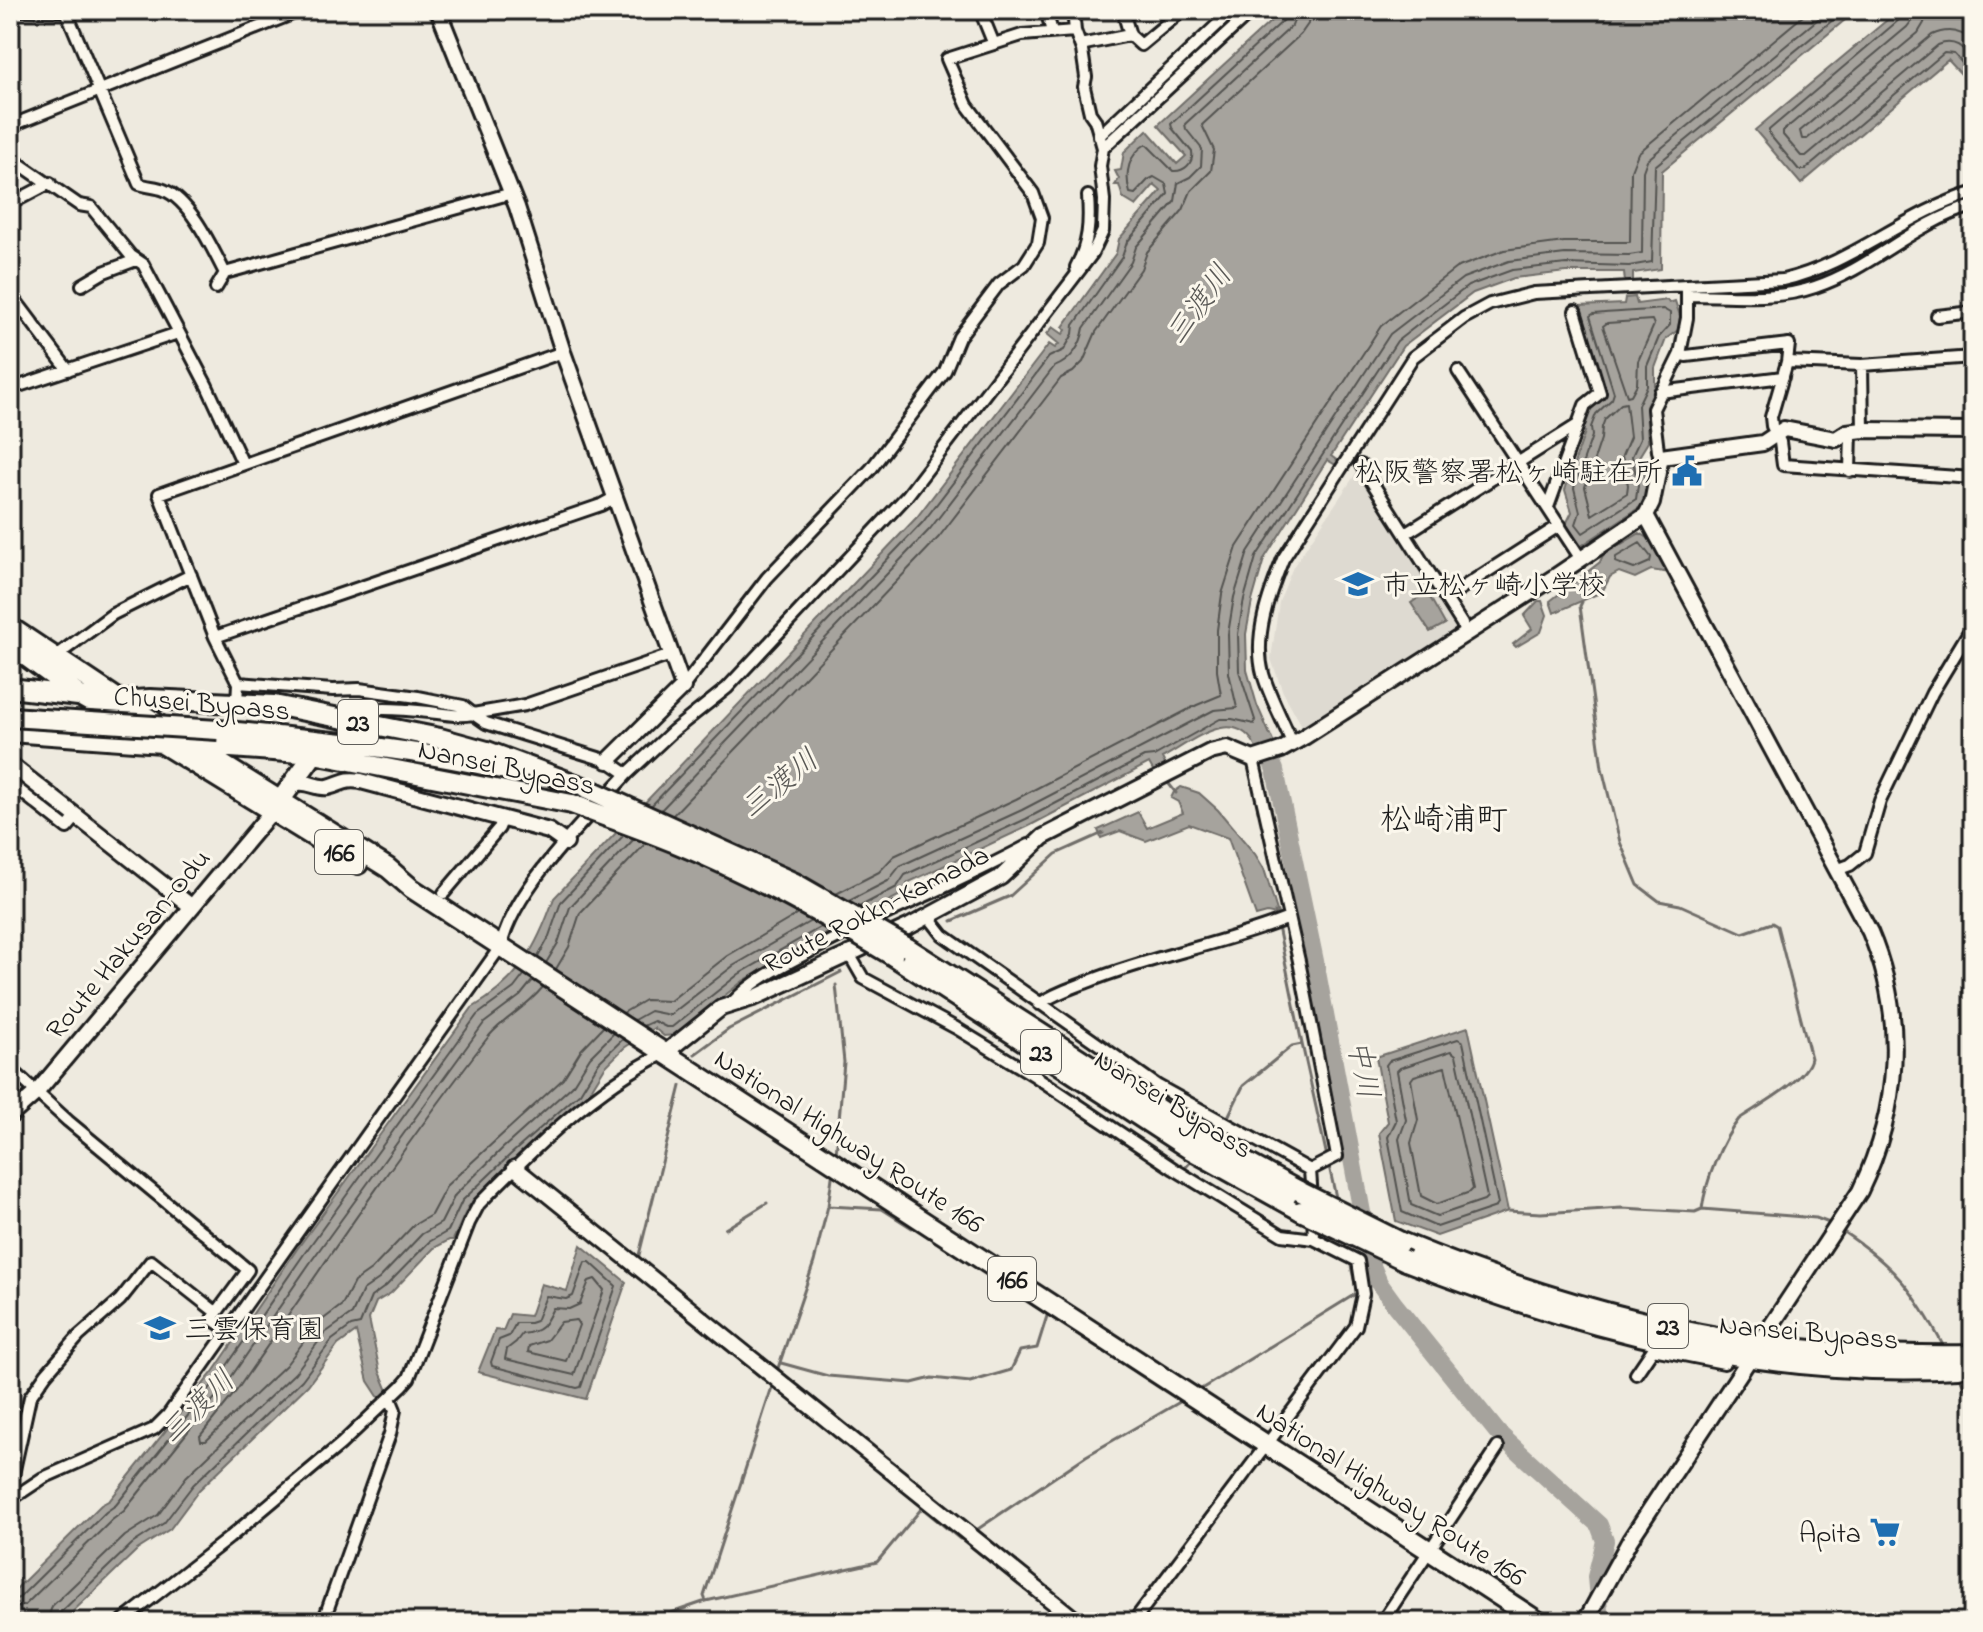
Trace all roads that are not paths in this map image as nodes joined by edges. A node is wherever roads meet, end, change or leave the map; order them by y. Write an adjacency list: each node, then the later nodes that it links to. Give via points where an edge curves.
1 (10, 10): 16 (street, via 66,11)
2 (302, 10): 16 (street)
3 (438, 10): 22 (street)
4 (980, 10): 14 (street)
5 (1046, 10): 11 (street)
6 (1073, 10): 12 (street)
7 (1129, 10): 13 (street, via 1124,15)
8 (1183, 10): 13 (street, via 1141,45)
9 (1233, 10): 18 (street)
10 (1253, 10): 19 (street)
11 (1052, 32): 12 (street); 14 (street)
12 (1073, 32): 15 (street)
13 (1130, 35): 15 (street)
14 (993, 42): 75 (street, via 947,59 972,114 1033,193 1042,218 1038,243 959,337 945,371 871,469 767,578)
15 (1080, 45): 18 (street, via 1084,87)
16 (100, 90): 17 (street); 28 (street, via 139,184 162,189 183,206)
17 (10, 126)
18 (1099, 136): 19 (street)
19 (1103, 148): 29 (street, via 1103,231)
20 (10, 154): 21 (street)
21 (50, 183): 25 (street); 27 (street, via 79,205 91,207)
22 (512, 193): 28 (street); 38 (street)
23 (1973, 193): 32 (street, via 1930,208 1807,274)
24 (1088, 196): 29 (street, via 1090,227)
25 (10, 204)
26 (1973, 206): 32 (street, via 1926,224 1817,287 1766,296)
27 (136, 260): 30 (street); 37 (street, via 168,307)
28 (225, 273): 31 (street)
29 (1077, 275): 92 (street, via 907,496 727,688)
30 (82, 285)
31 (216, 288)
32 (1687, 291): 39 (street); 87 (street, via 1534,293 1490,304 1413,357 1283,559 1271,591 1261,659)
33 (10, 293): 43 (street)
34 (1575, 311): 48 (street, via 1600,393 1585,405)
35 (1973, 312): 36 (street)
36 (1937, 316)
37 (178, 333): 43 (street); 54 (street)
38 (563, 352): 54 (street); 58 (street)
39 (1680, 354): 41 (street, via 1789,344); 47 (street)
40 (1973, 357): 42 (street)
41 (1787, 362): 42 (street); 45 (street)
42 (1862, 365): 49 (street)
43 (68, 370): 46 (street)
44 (1458, 371): 53 (street)
45 (1783, 377): 47 (street); 51 (street, via 1771,417)
46 (10, 389)
47 (1660, 392): 52 (street, via 1653,409)
48 (1578, 425): 53 (street); 59 (street)
49 (1857, 430): 50 (street); 51 (street, via 1836,439 1784,429); 56 (street)
50 (1973, 431)
51 (1775, 434): 52 (street, via 1763,443); 56 (street, via 1783,465)
52 (1661, 457): 60 (street, via 1652,503)
53 (1519, 462): 59 (street); 62 (street)
54 (243, 464): 64 (street, via 159,494)
55 (1361, 465): 62 (street)
56 (1850, 471): 57 (street)
57 (1973, 478)
58 (614, 498): 69 (street); 71 (street)
59 (1548, 507): 61 (street)
60 (1642, 517): 63 (street); 103 (street)
61 (1560, 525): 63 (street); 65 (street)
62 (1405, 534): 65 (street)
63 (1585, 555): 68 (street)
64 (191, 575): 69 (street); 72 (street, via 113,614)
65 (1446, 598): 68 (street)
66 (1973, 625): 103 (street, via 1912,733 1880,801 1865,853)
67 (10, 627): 72 (highway, 23)
68 (1465, 635): 87 (street)
69 (215, 637): 74 (street)
70 (10, 645): 77 (highway, 23)
71 (671, 655): 75 (street); 81 (street, via 525,705)
72 (55, 657): 73 (highway, 23)
73 (72, 668): 78 (highway, 23, via 111,689); 79 (highway, 23)
74 (238, 683): 80 (street); 81 (street, via 359,689 463,706)
75 (683, 687): 90 (street)
76 (10, 688): 77 (highway, 23)
77 (83, 698): 79 (highway, 23); 85 (highway, 23)
78 (150, 699): 79 (highway, 23); 80 (highway, 23)
79 (121, 701): 86 (highway, 23)
80 (237, 703): 83 (highway, 23)
81 (473, 714): 83 (street, via 365,709); 90 (street, via 486,723)
82 (10, 717): 96 (highway, Chusei Bypass / 23, bridge, via 218,730 389,751)
83 (335, 717): 96 (highway, 23, via 487,751)
84 (10, 732): 85 (highway, 23)
85 (158, 741): 86 (highway, 23); 98 (highway, 23)
86 (194, 745): 88 (highway, Nansei Bypass / 23); 98 (highway, 23)
87 (1287, 746): 89 (street)
88 (312, 757): 94 (highway, 23); 95 (street); 96 (highway, Nansei Bypass / 23)
89 (1253, 759): 101 (street, Route Rokkn-Kamada, via 1219,749); 107 (street)
90 (608, 761): 92 (street)
91 (10, 764): 99 (street)
92 (627, 774): 102 (street)
93 (10, 783): 99 (street, via 67,828)
94 (294, 784): 95 (street); 98 (highway, 23)
95 (317, 785): 100 (street, via 356,780)
96 (580, 795): 97 (highway, Chusei Bypass / 23, bridge); 110 (highway, Nansei Bypass / 23, bridge)
97 (617, 802): 110 (highway, Nansei Bypass / 23, bridge, via 795,883)
98 (275, 806): 105 (street, Route Hakusan-Odu); 108 (highway, National Highway Route 166 / 166, via 388,868)
99 (77, 816): 105 (street)
100 (503, 818): 102 (street, via 549,831); 104 (street)
101 (1043, 837): 106 (street, Route Rokkn-Kamada, via 1001,877); 111 (street, via 781,967)
102 (566, 843): 108 (street, via 528,890)
103 (1839, 869): 129 (street, via 1870,932 1888,987 1894,1035 1892,1088 1882,1138 1860,1191)
104 (444, 893)
105 (192, 907): 118 (street, Route Hakusan-Odu)
106 (928, 916): 109 (street, Route Rokkn-Kamada); 112 (street, via 943,935 1023,998)
107 (1281, 921): 112 (street, via 1117,970); 124 (street, via 1337,1156)
108 (501, 946): 115 (highway, National Highway Route 166 / 166); 128 (street)
109 (848, 952): 111 (street, Route Rokkn-Kamada, via 756,997); 114 (street, via 863,978)
110 (901, 952): 119 (highway, Nansei Bypass / 23)
111 (732, 1003): 115 (street, Route Rokkn-Kamada)
112 (1039, 1004): 117 (street)
113 (994, 1037): 114 (street)
114 (987, 1047): 121 (street)
115 (665, 1053): 123 (street, via 579,1111); 133 (highway, National Highway Route 166 / 166)
116 (10, 1068): 118 (street)
117 (1158, 1086): 119 (street); 124 (street)
118 (37, 1092): 120 (street, Route Hakusan-Odu); 127 (street, via 248,1270)
119 (1142, 1109): 121 (street); 122 (highway, Nansei Bypass / 23)
120 (10, 1116)
121 (1126, 1135): 125 (street, via 1282,1235)
122 (1203, 1147): 126 (highway, Nansei Bypass / 23, bridge, via 1299,1191); 126 (highway, Nansei Bypass / 23, bridge, via 1301,1211)
123 (515, 1168): 132 (street, via 475,1211 409,1378); 139 (street)
124 (1310, 1170): 125 (street)
125 (1314, 1239): 133 (street, via 1358,1261 1363,1284 1356,1326)
126 (1404, 1251): 129 (highway, Nansei Bypass / 23); 129 (highway, Nansei Bypass / 23, via 1549,1312 1648,1338)
127 (217, 1313): 128 (street, via 212,1319); 135 (street, via 151,1261 30,1397)
128 (229, 1331): 136 (street, via 154,1429 43,1478)
129 (1747, 1353): 130 (highway, Nansei Bypass / 23, via 1862,1353); 131 (street, via 1724,1363 1653,1349); 138 (street)
130 (1962, 1362)
131 (1636, 1374)
132 (390, 1398): 140 (street, via 229,1538); 141 (street, via 395,1410 390,1434)
133 (1266, 1444): 137 (highway, National Highway Route 166 / 166); 143 (street)
134 (1498, 1447): 137 (street)
135 (10, 1488)
136 (10, 1500)
137 (1429, 1550): 144 (street); 145 (highway, National Highway Route 166 / 166)
138 (1588, 1615)
139 (1075, 1619): 142 (street)
140 (121, 1622)
141 (323, 1622)
142 (1056, 1622)
143 (1133, 1622)
144 (1382, 1622)
145 (1539, 1622)

